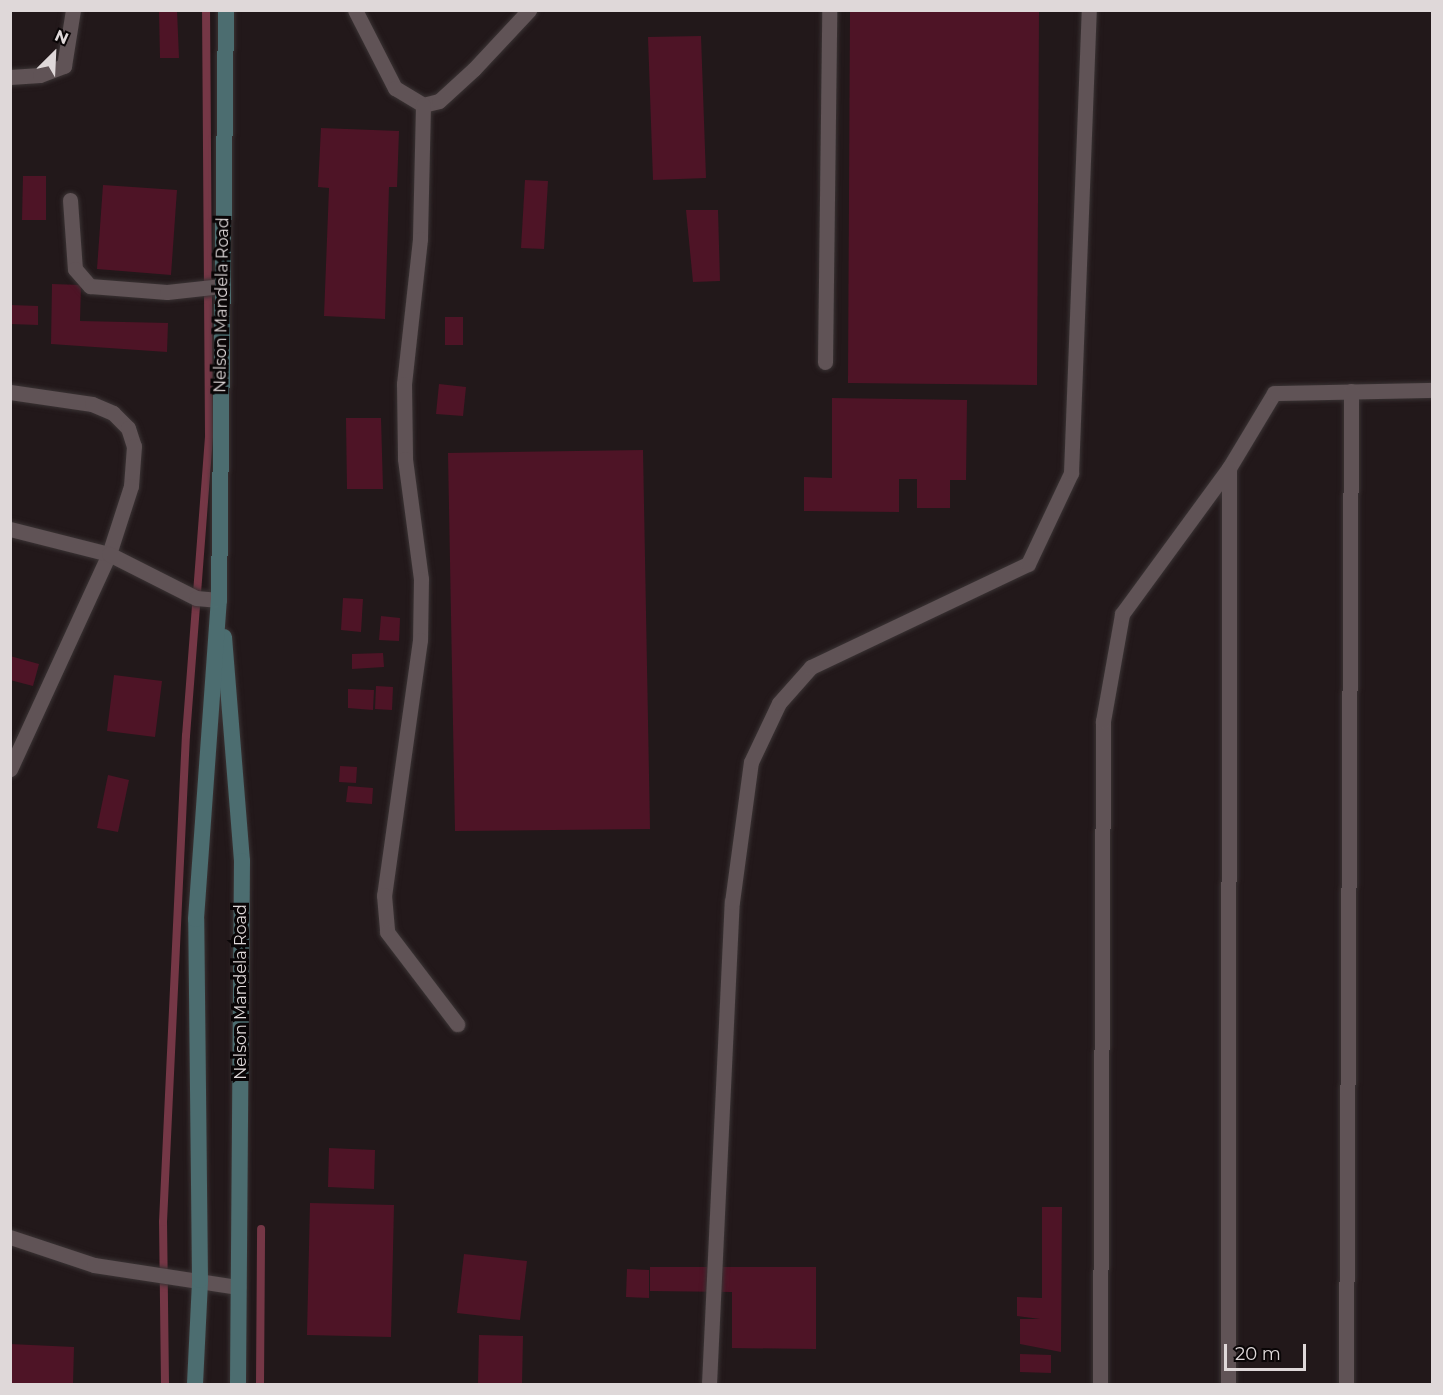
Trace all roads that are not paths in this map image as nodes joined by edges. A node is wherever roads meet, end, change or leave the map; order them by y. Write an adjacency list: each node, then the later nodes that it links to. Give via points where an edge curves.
1 (73, 10): 7 (lane, via 64,66 40,75)
2 (226, 10): 10 (main road, Nelson Mandela Road)
3 (355, 10): 8 (lane, via 395,88)
4 (529, 10): 8 (lane, via 439,101)
5 (829, 10): 11 (lane)
6 (1089, 10): 26 (lane, via 1071,473 1028,564 811,667 779,702 751,762 732,902)
7 (10, 77)
8 (423, 105): 20 (lane, via 420,238 404,384 405,459 421,579 420,640 384,895 387,932)
9 (70, 200): 10 (lane, via 75,269 90,286 166,292)
10 (222, 286): 18 (main road, Nelson Mandela Road)
11 (825, 362)
12 (1432, 390): 13 (lane)
13 (1351, 391): 15 (lane, via 1274,393); 29 (lane)
14 (10, 392): 17 (lane, via 93,404 128,428 134,446 131,486)
15 (1229, 468): 27 (lane, via 1122,614 1103,721); 28 (lane)
16 (10, 529): 17 (lane)
17 (109, 554): 18 (lane, via 196,598); 19 (lane)
18 (219, 600): 22 (main road, Nelson Mandela Road, via 196,919); 23 (main road, Nelson Mandela Road, via 234,720 242,861)
19 (10, 769)
20 (457, 1024)
21 (10, 1237): 22 (lane, via 94,1265)
22 (200, 1280): 23 (lane); 24 (main road, Nelson Mandela Road)
23 (238, 1287): 25 (main road, Nelson Mandela Road)
24 (195, 1384)
25 (238, 1384)
26 (709, 1384)
27 (1100, 1384)
28 (1228, 1384)
29 (1346, 1384)

